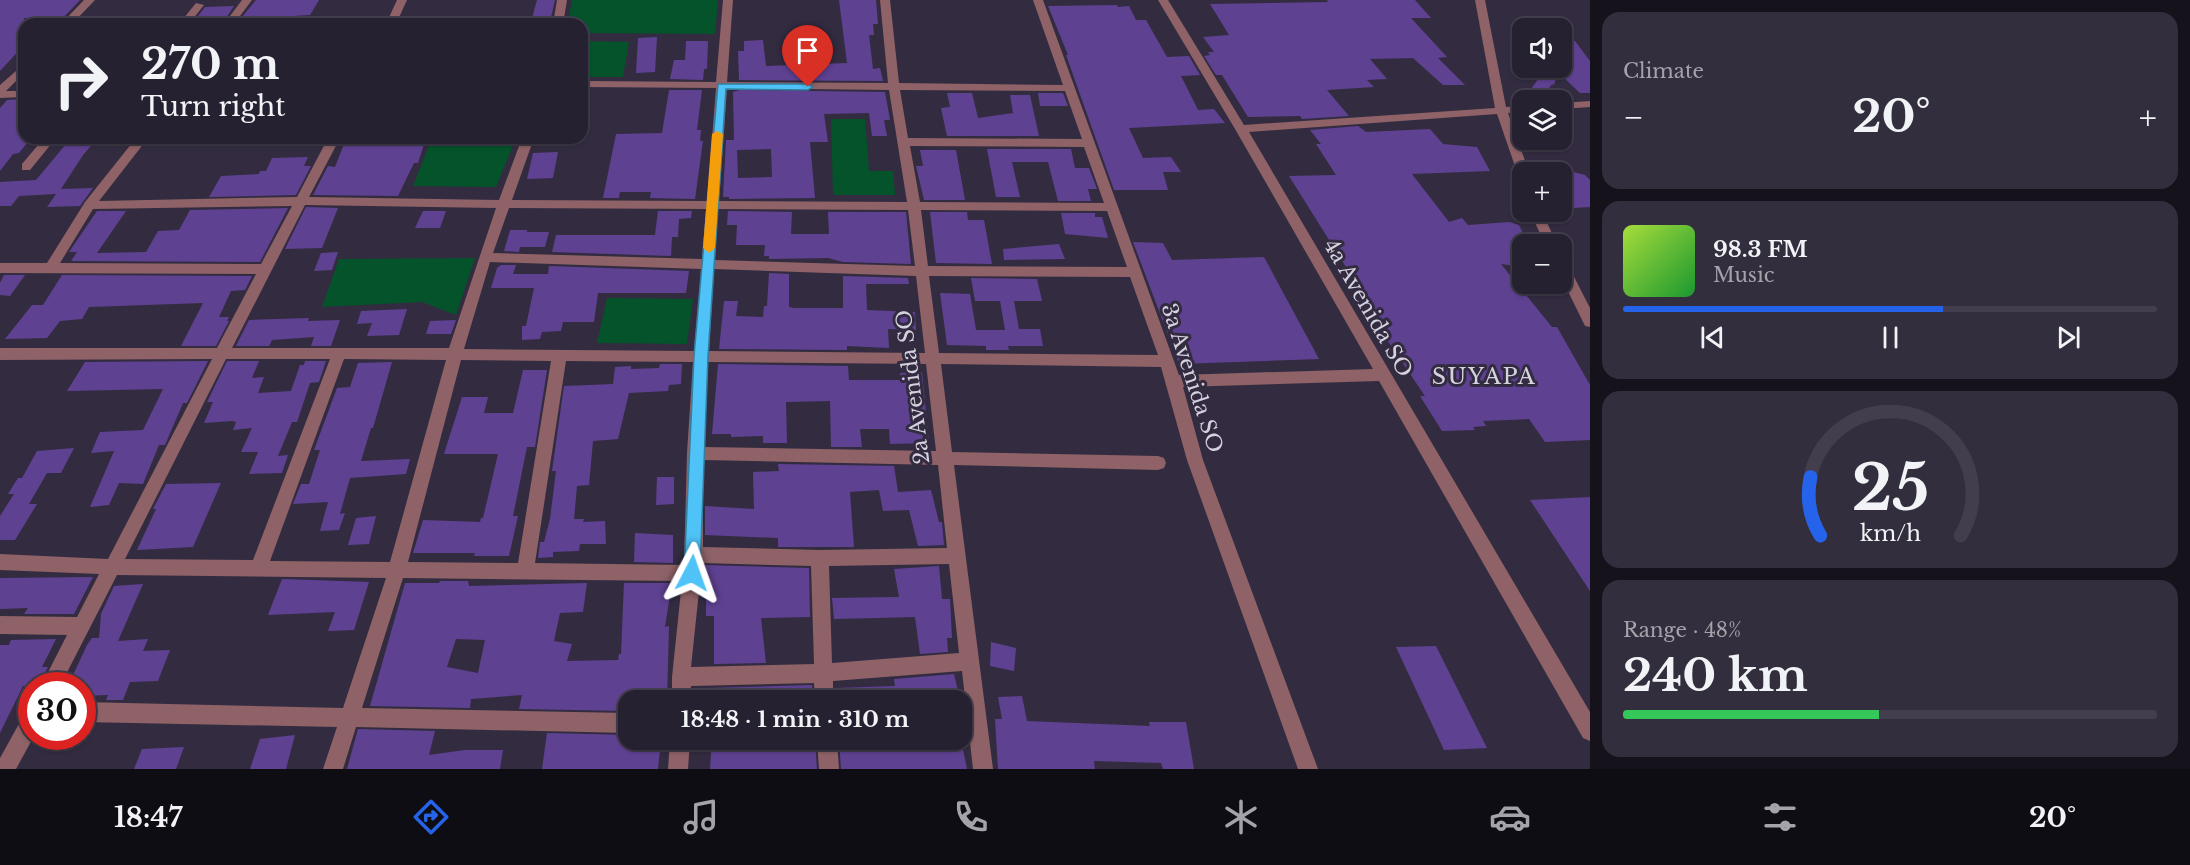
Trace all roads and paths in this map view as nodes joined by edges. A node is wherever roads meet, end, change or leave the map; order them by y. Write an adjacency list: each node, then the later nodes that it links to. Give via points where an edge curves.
1 (90, 0): 11 (street)
2 (247, 0): 13 (street)
3 (402, 0): 14 (street)
4 (562, 0): 15 (street)
5 (728, 0): 19 (street)
6 (885, 0): 20 (street, 2a Avenida SO)
7 (1038, 0): 21 (street, 3a Avenida SO)
8 (1163, 0): 28 (street, 4a Avenida SO)
9 (1480, 0): 27 (street)
10 (199, 5): 12 (street)
11 (72, 18)
12 (189, 18)
13 (234, 18)
14 (394, 18)
15 (559, 18)
16 (18, 73): 22 (street)
17 (588, 84): 19 (street)
18 (18, 86): 22 (street)
19 (721, 86): 20 (street); 39 (street)
20 (894, 88): 21 (street); 29 (street, 2a Avenida SO)
21 (1069, 88): 30 (street, 3a Avenida SO)
22 (2, 90): 23 (street)
23 (18, 93)
24 (1590, 104): 25 (street)
25 (1572, 105)
26 (1512, 109): 27 (street)
27 (1501, 110): 28 (street); 35 (street)
28 (1241, 129): 60 (street, 4a Avenida SO)
29 (903, 142): 30 (street); 41 (street, 2a Avenida SO)
30 (1089, 143): 42 (street, 3a Avenida SO)
31 (45, 144): 36 (street)
32 (137, 144): 40 (street)
33 (331, 144): 37 (street)
34 (526, 144): 38 (street)
35 (1519, 162)
36 (26, 167)
37 (301, 201): 38 (street); 40 (street); 47 (street)
38 (505, 204): 39 (street); 43 (street)
39 (712, 204): 41 (street); 44 (street)
40 (89, 205): 45 (street)
41 (914, 205): 42 (street); 48 (street, 2a Avenida SO)
42 (1112, 207): 49 (street, 3a Avenida SO)
43 (485, 257): 44 (street); 55 (street)
44 (708, 263): 48 (street); 57 (street)
45 (52, 266): 46 (street); 47 (street)
46 (0, 268)
47 (264, 269): 54 (street)
48 (921, 271): 49 (street); 58 (street, 2a Avenida SO)
49 (1135, 272): 59 (street, 3a Avenida SO)
50 (1572, 286): 51 (street)
51 (1590, 322)
52 (339, 353): 54 (street); 55 (street); 70 (street)
53 (0, 354): 54 (street)
54 (220, 354): 69 (street)
55 (455, 354): 56 (street); 71 (street)
56 (559, 356): 57 (street); 72 (street)
57 (701, 356): 58 (street); 62 (street)
58 (933, 358): 59 (street); 63 (street, 2a Avenida SO)
59 (1167, 362): 61 (street, 3a Avenida SO)
60 (1382, 375): 61 (street); 84 (street, 4a Avenida SO)
61 (1174, 381): 93 (street, 3a Avenida SO, via 1196,460)
62 (695, 453): 63 (street); 68 (street)
63 (944, 457): 64 (street); 65 (street, 2a Avenida SO)
64 (1158, 463)
65 (956, 556): 66 (street); 75 (street, 2a Avenida SO)
66 (820, 558): 68 (street); 77 (street)
67 (0, 562): 69 (street)
68 (693, 564): 72 (street); 78 (street)
69 (113, 567): 70 (street); 74 (street)
70 (258, 569): 71 (street)
71 (397, 570): 72 (street); 82 (street)
72 (525, 571)
73 (0, 625): 74 (street)
74 (82, 626): 76 (street)
75 (970, 661): 77 (street); 92 (street, 2a Avenida SO)
76 (57, 672)
77 (822, 673): 78 (street); 80 (street)
78 (681, 677): 79 (street)
79 (681, 690)
80 (823, 690)
81 (96, 712): 82 (street)
82 (351, 719): 83 (street); 89 (street)
83 (618, 723)
84 (1590, 731)
85 (18, 740): 88 (street)
86 (679, 750): 90 (street)
87 (828, 750): 91 (street)
88 (6, 757)
89 (333, 769)
90 (678, 769)
91 (829, 769)
92 (983, 769)
93 (1308, 769)

